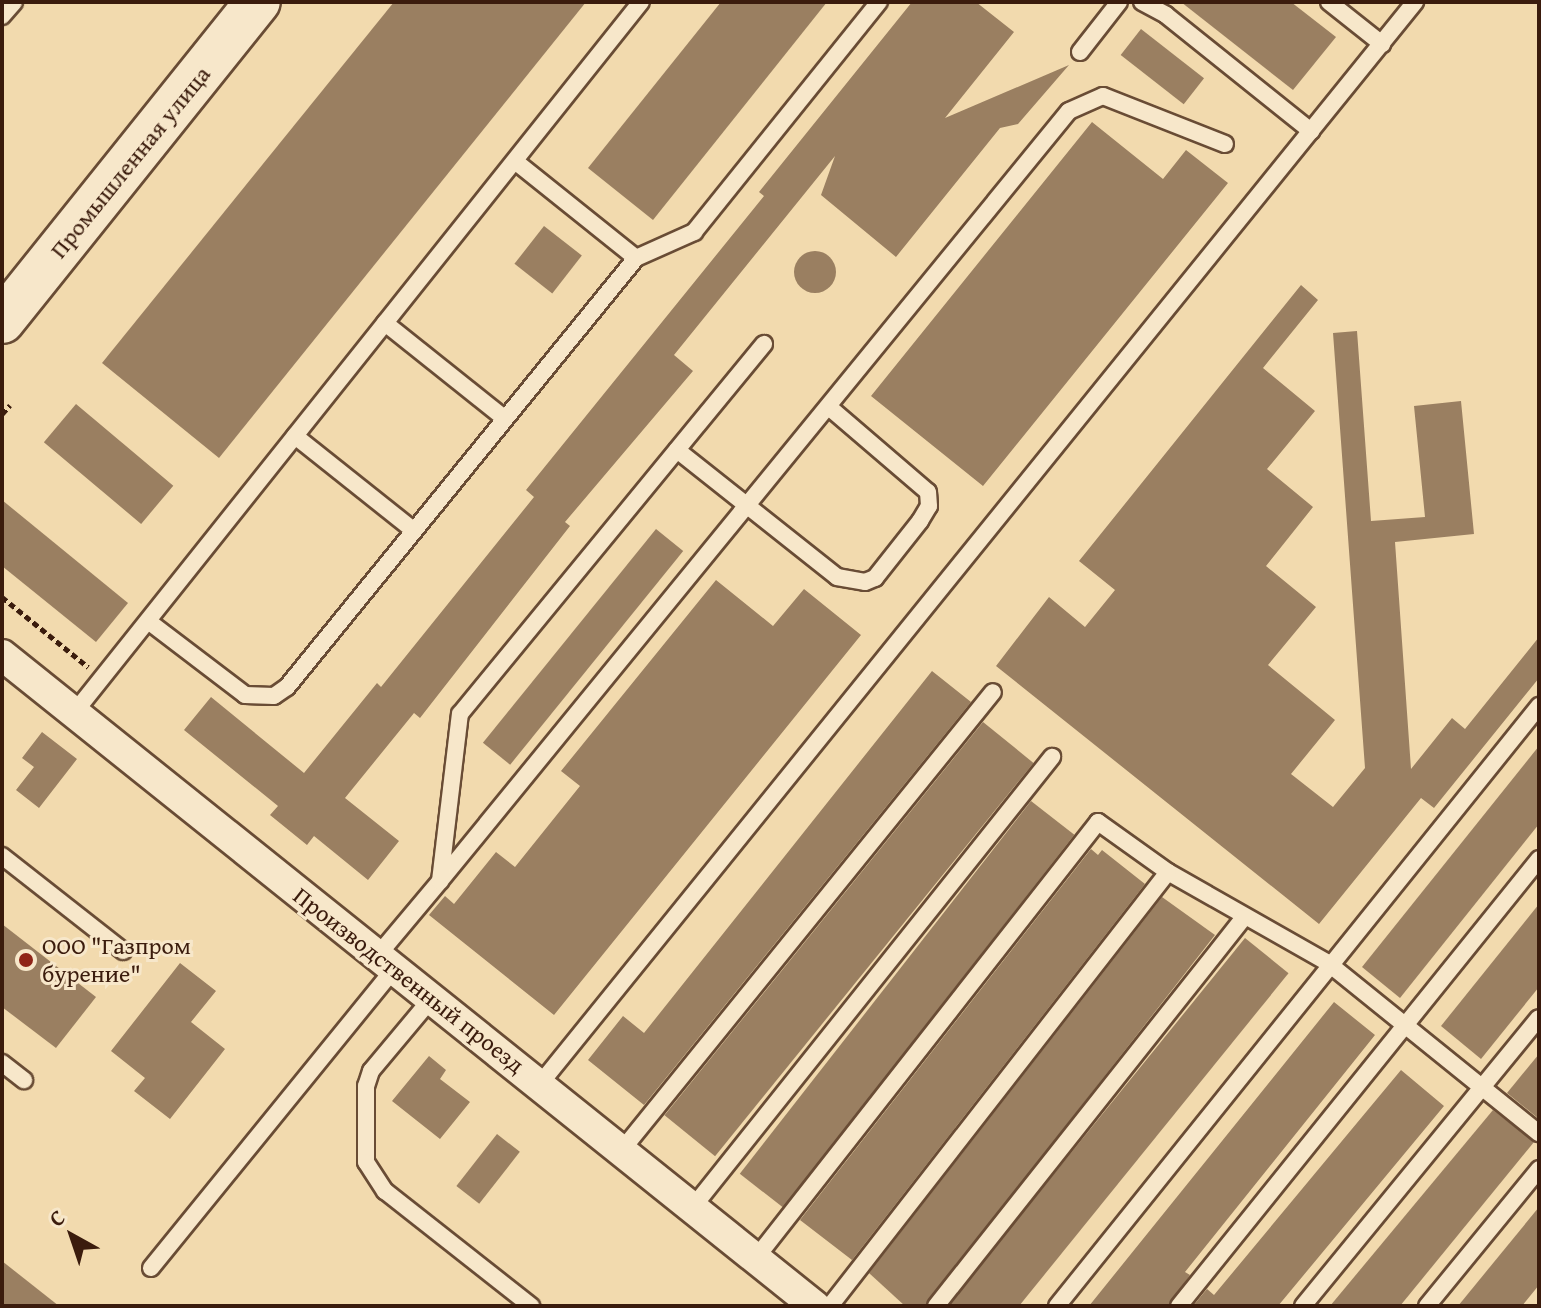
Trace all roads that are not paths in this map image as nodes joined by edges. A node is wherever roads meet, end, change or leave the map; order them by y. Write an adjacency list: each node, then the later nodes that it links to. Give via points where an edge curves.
1 (14, 2): 9 (lane)
2 (258, 2): 16 (main road, Промышленная улица)
3 (641, 2): 14 (lane)
4 (879, 2): 15 (lane, via 694,232)
5 (1119, 2): 11 (lane)
6 (1142, 2): 12 (lane, via 1166,15)
7 (1329, 2): 10 (lane)
8 (1415, 2): 10 (lane)
9 (2, 16)
10 (1382, 44): 12 (lane)
11 (1080, 52)
12 (1311, 131): 44 (lane)
13 (1225, 144): 19 (lane, via 1122,101 1103,96 1078,105)
14 (516, 162): 15 (lane); 17 (lane)
15 (636, 258): 20 (lane)
16 (2, 321)
17 (385, 323): 20 (lane); 21 (lane)
18 (764, 344): 22 (lane)
19 (829, 407): 23 (lane); 23 (lane, via 928,492 929,506 920,521 875,578 852,584 837,577)
20 (504, 418): 24 (lane)
21 (295, 436): 24 (lane); 25 (lane)
22 (677, 450): 23 (lane); 34 (lane, via 460,714)
23 (748, 508): 34 (lane)
24 (413, 530): 25 (lane, via 287,687 274,696 245,695)
25 (148, 621): 29 (lane)
26 (2, 655): 29 (street, Производственный проезд)
27 (993, 692): 47 (lane)
28 (1539, 706): 38 (lane)
29 (74, 713): 37 (street, Производственный проезд)
30 (1052, 757): 49 (lane)
31 (2, 856): 36 (lane)
32 (1539, 859): 41 (lane)
33 (1168, 872): 35 (lane); 50 (lane, via 1098,822); 54 (lane)
34 (440, 881): 37 (lane)
35 (1243, 918): 38 (lane); 55 (lane)
36 (123, 951)
37 (387, 962): 39 (street, Производственный проезд); 51 (lane)
38 (1328, 963): 41 (lane); 56 (lane)
39 (432, 998): 44 (street, Производственный проезд); 52 (lane, via 371,1071 366,1086 366,1162 385,1191)
40 (1539, 1018): 45 (lane)
41 (1405, 1024): 45 (lane); 57 (lane)
42 (2, 1063): 43 (lane)
43 (24, 1080)
44 (540, 1084): 47 (street, Производственный проезд)
45 (1484, 1086): 46 (lane); 58 (lane)
46 (1539, 1133)
47 (622, 1150): 49 (street, Производственный проезд)
48 (1539, 1169): 59 (lane)
49 (693, 1207): 50 (street, Производственный проезд)
50 (756, 1258): 53 (street, Производственный проезд)
51 (151, 1268)
52 (531, 1306)
53 (815, 1306)
54 (830, 1306)
55 (936, 1306)
56 (1057, 1306)
57 (1179, 1306)
58 (1303, 1306)
59 (1427, 1306)

